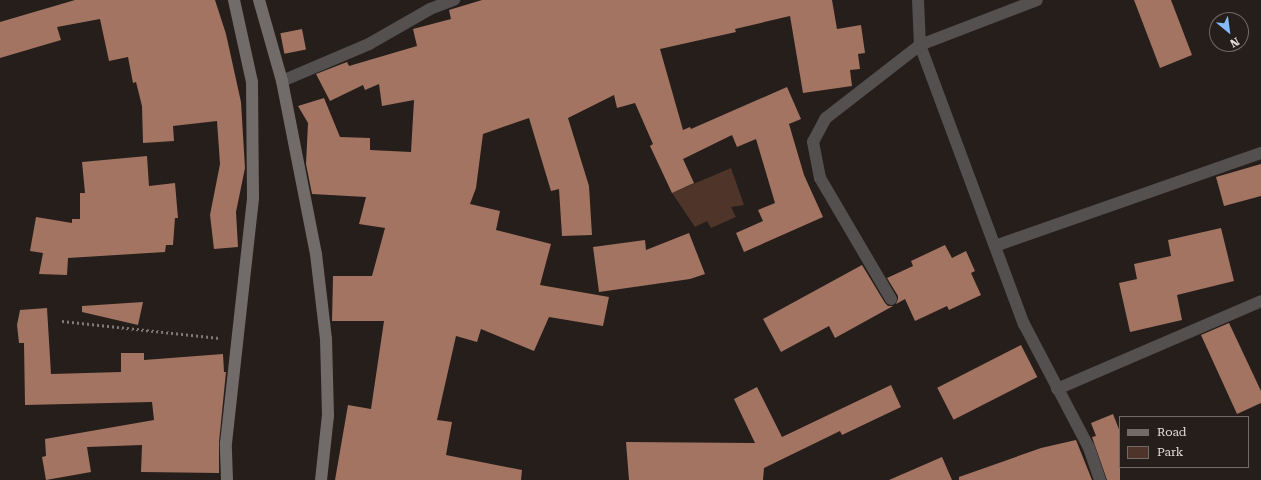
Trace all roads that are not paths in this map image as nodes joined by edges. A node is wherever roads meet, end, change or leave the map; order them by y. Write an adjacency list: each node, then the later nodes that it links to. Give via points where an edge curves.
1 (234, 0): 13 (street, via 252,82 253,198 226,443)
2 (259, 0): 7 (street)
3 (454, 0): 7 (street, via 430,9 369,44)
4 (918, 0): 6 (street)
5 (1037, 0): 6 (street)
6 (920, 46): 9 (street); 10 (street, via 826,118 813,142 820,178)
7 (282, 81): 14 (street, via 316,254 326,339 328,415)
8 (1261, 153): 9 (street)
9 (995, 246): 12 (street, via 1024,324)
10 (892, 299)
11 (1261, 301): 12 (street)
12 (1057, 389): 15 (street, via 1089,448)
13 (227, 480)
14 (322, 480)
15 (1100, 480)

